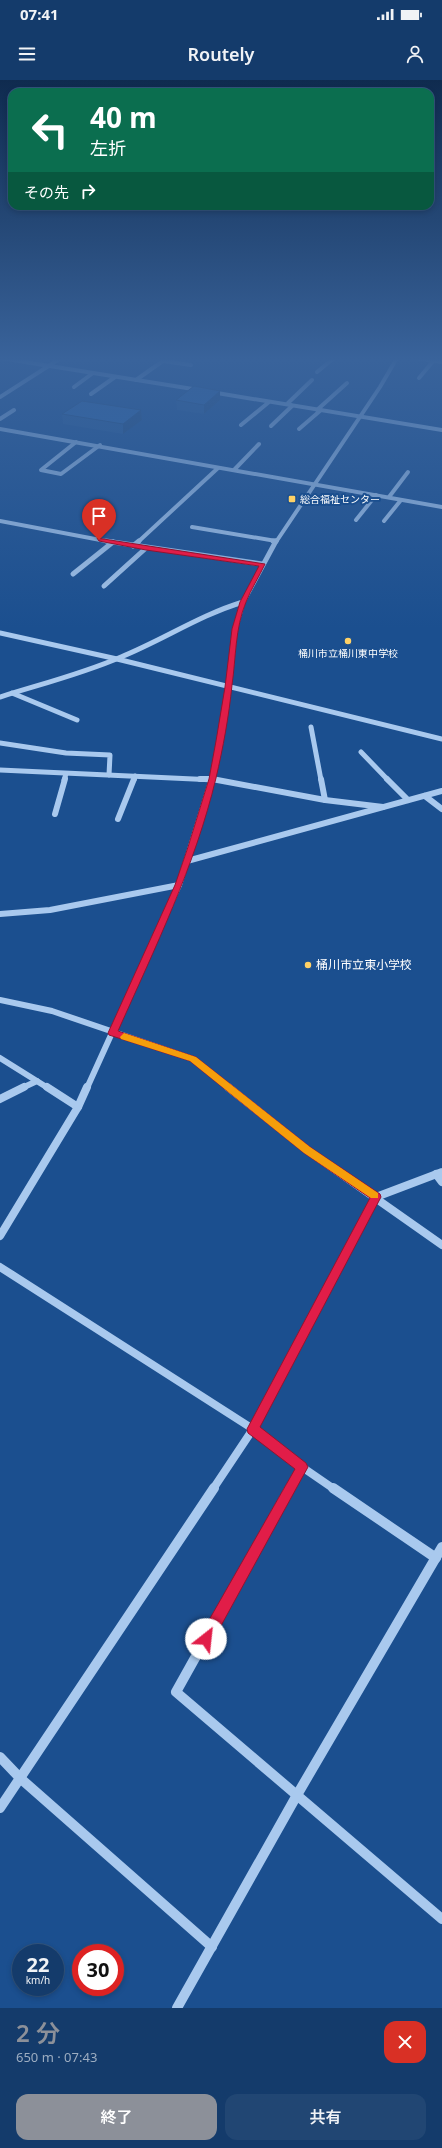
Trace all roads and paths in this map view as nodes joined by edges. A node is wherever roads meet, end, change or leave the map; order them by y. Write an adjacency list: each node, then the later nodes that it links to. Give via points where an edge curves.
1 (69, 448): 2 (street, via 41,470 61,474)
2 (96, 448)
3 (115, 448): 6 (street)
4 (254, 448): 7 (street)
5 (338, 448): 9 (street)
6 (218, 468): 7 (street); 20 (street)
7 (234, 470): 9 (street)
8 (408, 472): 11 (street)
9 (314, 484): 10 (street); 18 (street)
10 (376, 495): 11 (street); 14 (street)
11 (389, 498): 12 (street)
12 (402, 500): 13 (street); 15 (street)
13 (442, 507)
14 (356, 520)
15 (384, 521)
16 (0, 522): 19 (street)
17 (192, 527): 18 (street)
18 (276, 541): 22 (street)
19 (113, 542): 20 (street); 23 (street)
20 (133, 546): 21 (street)
21 (146, 548): 22 (street); 24 (street)
22 (262, 564): 25 (street)
23 (73, 574)
24 (104, 586)
25 (243, 602): 27 (street, via 211,612); 28 (street, via 235,629)
26 (0, 634): 27 (street)
27 (117, 659): 28 (street); 29 (street)
28 (229, 687): 33 (street); 40 (street)
29 (12, 693): 30 (street); 31 (street)
30 (0, 698)
31 (77, 720)
32 (310, 727): 43 (street)
33 (442, 739)
34 (0, 743): 38 (street, via 66,753 110,755)
35 (361, 752): 44 (street)
36 (0, 770): 37 (street)
37 (66, 774): 38 (street); 47 (street)
38 (109, 775): 39 (street)
39 (135, 776): 40 (street); 48 (street)
40 (212, 779): 43 (street); 49 (street)
41 (442, 791): 42 (street)
42 (425, 796): 44 (street); 46 (street)
43 (325, 800): 45 (street)
44 (408, 800): 45 (street)
45 (384, 807): 49 (street)
46 (442, 809)
47 (55, 814)
48 (118, 819)
49 (187, 861): 50 (street)
50 (179, 885): 51 (street, via 50,910); 53 (street)
51 (0, 914)
52 (0, 1000): 53 (street, via 52,1011)
53 (112, 1033): 57 (street); 60 (street, via 193,1059 307,1150)
54 (0, 1058): 55 (street)
55 (38, 1082): 56 (street); 57 (street)
56 (0, 1099)
57 (78, 1107): 61 (street)
58 (439, 1173): 59 (street); 60 (street)
59 (442, 1182)
60 (376, 1197): 62 (street); 64 (street)
61 (0, 1236)
62 (442, 1245)
63 (0, 1267): 64 (street)
64 (253, 1429): 65 (street); 69 (street)
65 (302, 1467): 67 (street); 70 (street, via 176,1692)
66 (442, 1547): 67 (street)
67 (436, 1558): 70 (street)
68 (0, 1757): 69 (street)
69 (20, 1778): 71 (street); 73 (street)
70 (297, 1795): 72 (street); 73 (street)
71 (0, 1808)
72 (442, 1919)
73 (212, 1947): 74 (street)
74 (177, 2008)

